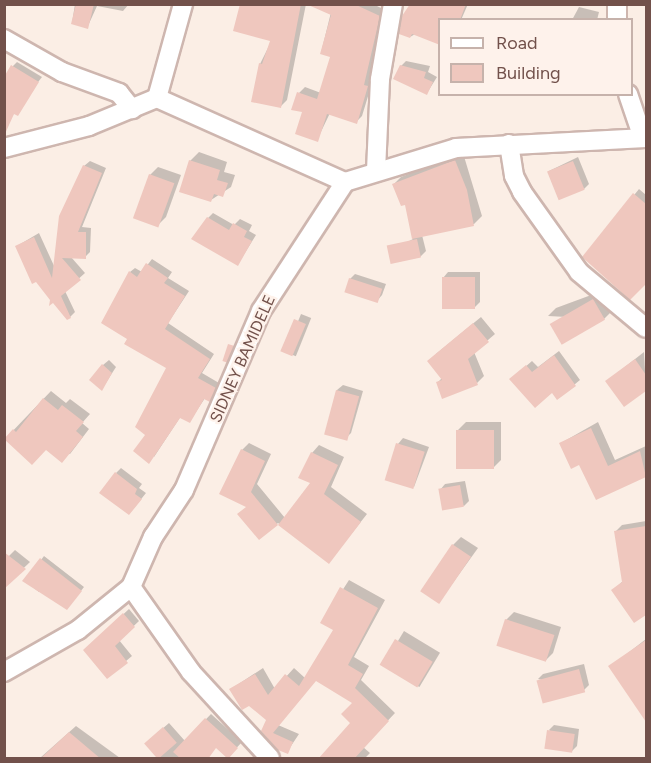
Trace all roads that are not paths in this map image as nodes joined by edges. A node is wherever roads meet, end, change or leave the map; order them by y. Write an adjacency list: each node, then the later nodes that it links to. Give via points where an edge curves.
1 (183, 4): 5 (street)
2 (390, 6): 10 (street, via 380,79)
3 (4, 39): 6 (street, via 62,72 119,93)
4 (629, 96): 7 (street)
5 (157, 98): 6 (street); 11 (street)
6 (132, 109): 9 (street, via 89,126)
7 (645, 138): 8 (street)
8 (509, 144): 10 (street, via 456,147); 12 (street, via 513,176 579,272)
9 (4, 148)
10 (376, 171): 11 (street)
11 (345, 182): 13 (street, SIDNEY BAMIDELE, via 261,311 184,490 153,537)
12 (646, 328)
13 (131, 587): 14 (street, via 78,630); 15 (street, via 191,672)
14 (4, 672)
15 (268, 757)

